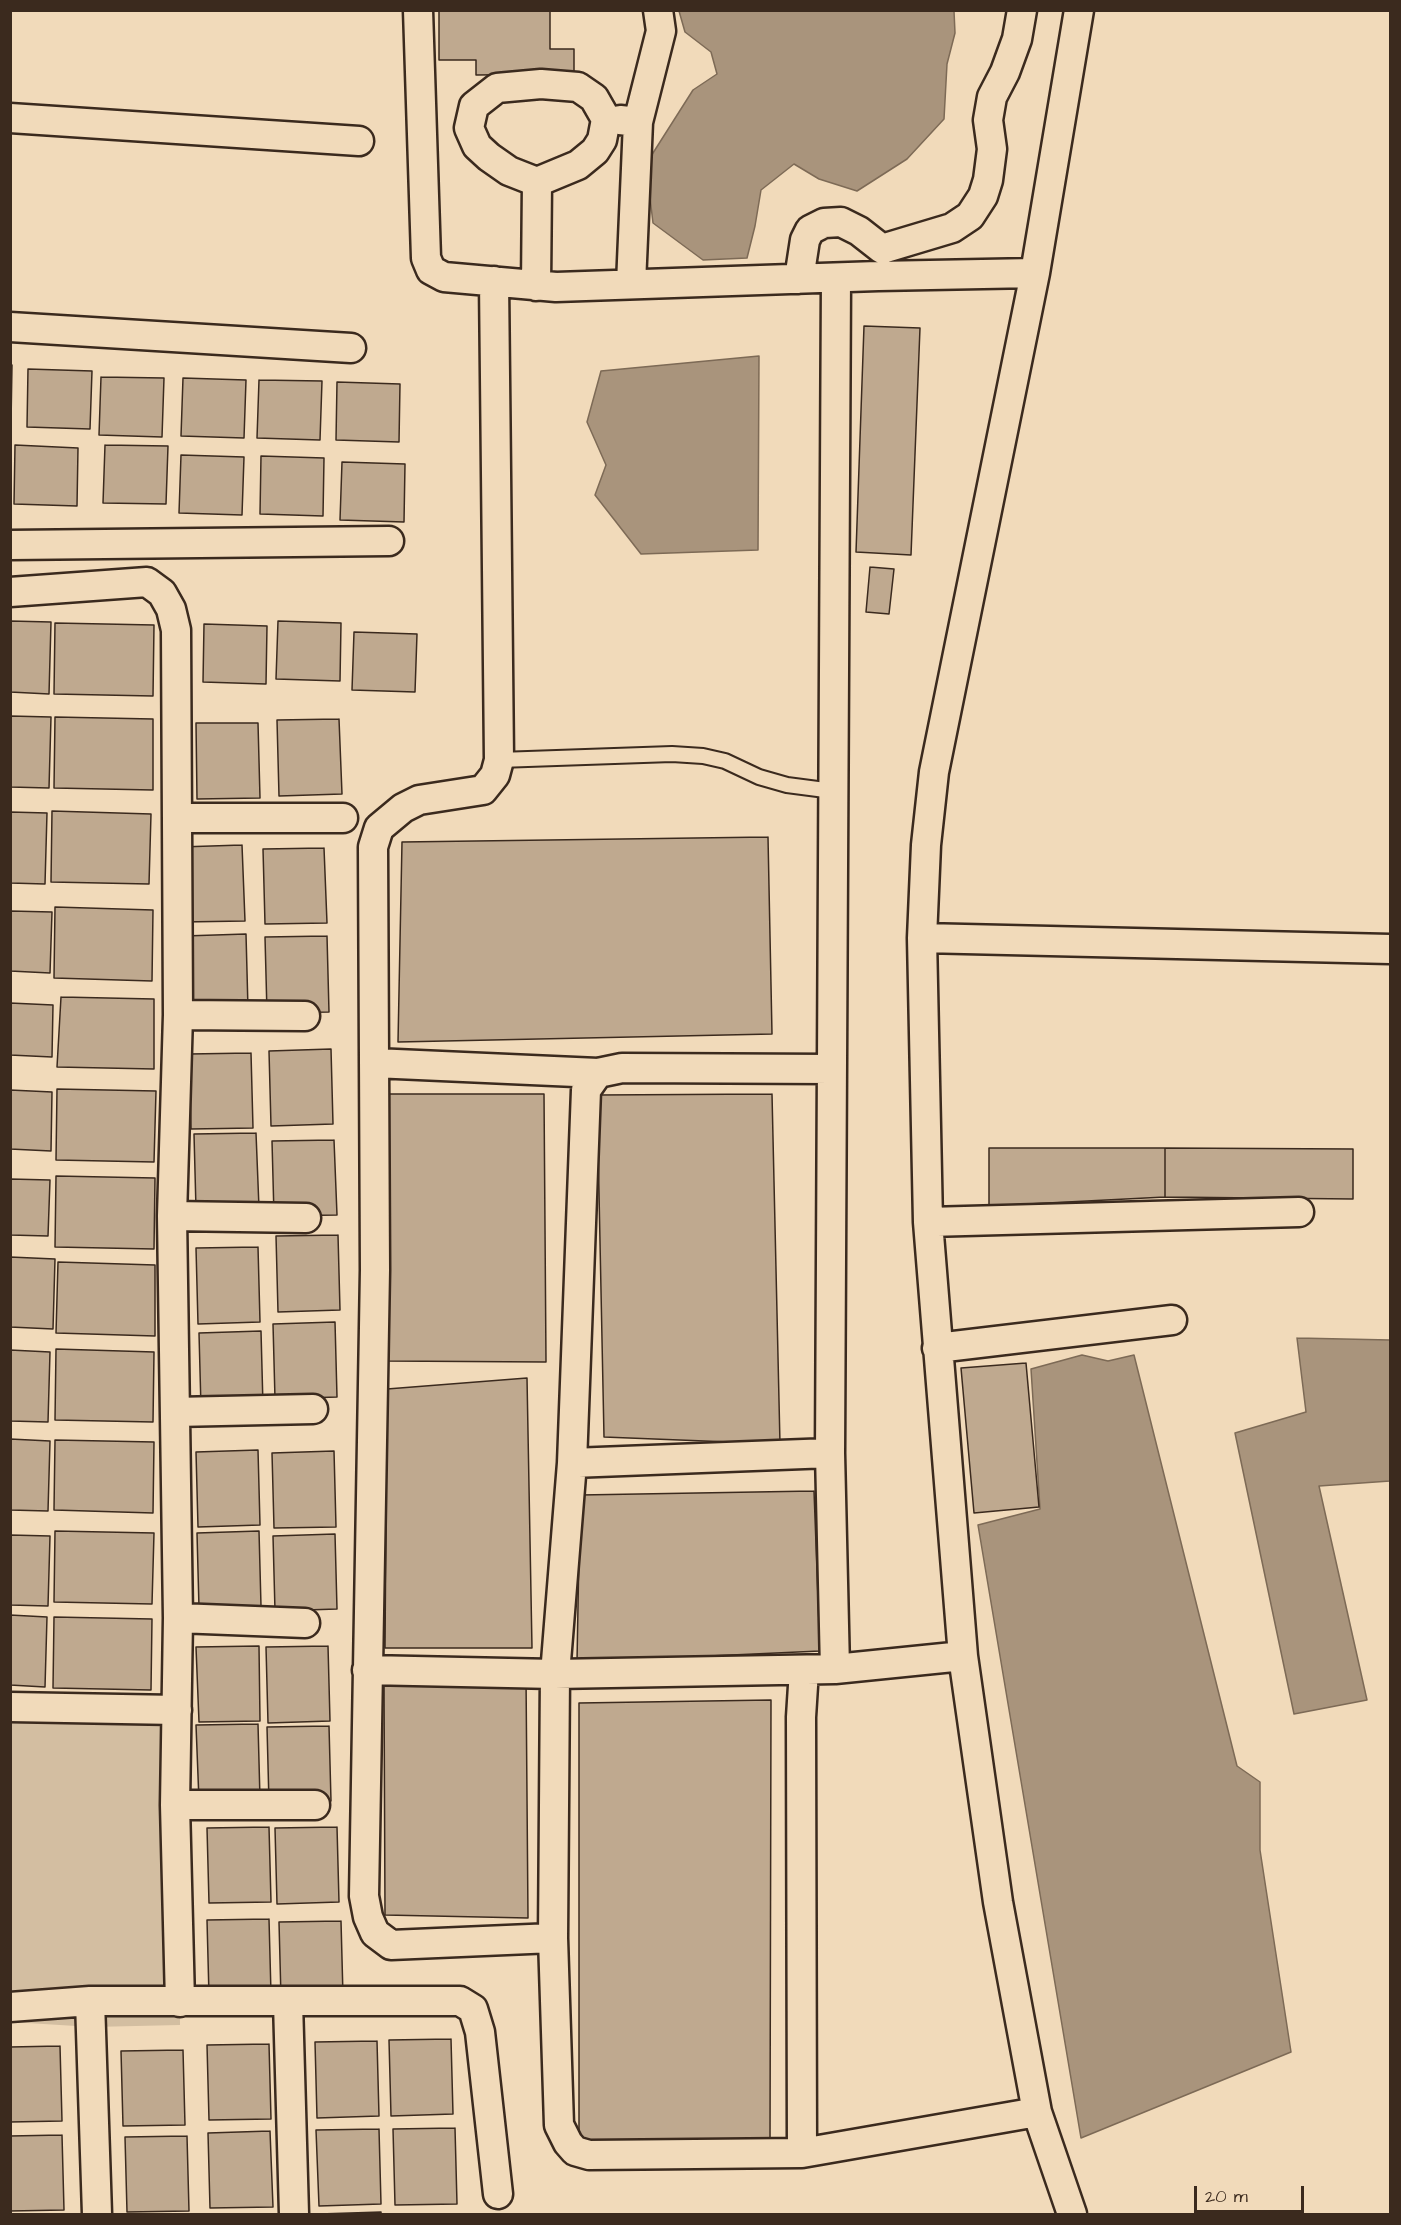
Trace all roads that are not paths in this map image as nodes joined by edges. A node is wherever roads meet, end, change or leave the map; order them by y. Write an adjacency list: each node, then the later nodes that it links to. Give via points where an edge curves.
1 (418, 10): 14 (street, via 426,258 431,270 444,276)
2 (658, 10): 7 (street, via 661,31)
3 (1022, 10): 10 (street, via 1013,50 992,97 988,120 992,149 983,196 970,216 952,228)
4 (1078, 10): 11 (street)
5 (10, 118): 8 (street)
6 (606, 119): 7 (street); 9 (street, via 602,140 595,151 578,165); 9 (street, via 594,98 578,87 541,84 497,88 474,106 469,128 477,146 509,171)
7 (638, 122): 15 (street)
8 (359, 141)
9 (537, 182): 16 (street)
10 (880, 262): 11 (street); 12 (street); 13 (street, via 859,231 841,222 824,223 810,230 805,240)
11 (1035, 273): 26 (street, via 934,772)
12 (836, 278): 13 (street); 23 (street)
13 (799, 279): 15 (street)
14 (494, 281): 16 (street); 22 (street)
15 (631, 284): 16 (street)
16 (536, 285)
17 (10, 327): 18 (street)
18 (351, 348)
19 (389, 541): 20 (street)
20 (10, 545)
21 (10, 592): 24 (street, via 147,582 162,593 176,630)
22 (499, 760): 23 (lane, via 703,756 768,780); 30 (street, via 495,775 483,790 419,800 379,828 373,846)
23 (833, 791): 31 (street)
24 (177, 818): 25 (street); 28 (street)
25 (343, 818)
26 (921, 938): 27 (street); 36 (street)
27 (1390, 949)
28 (178, 1015): 29 (street); 34 (street)
29 (305, 1016)
30 (374, 1063): 32 (street); 47 (street, via 375,1270)
31 (831, 1069): 32 (street, via 622,1068); 41 (street)
32 (598, 1073): 42 (street, via 586,1090)
33 (1299, 1212): 36 (street)
34 (172, 1216): 35 (street); 40 (street)
35 (306, 1218)
36 (928, 1222): 38 (street)
37 (1172, 1320): 38 (street)
38 (937, 1348): 45 (street)
39 (313, 1409): 40 (street)
40 (175, 1412): 43 (street)
41 (830, 1453): 42 (street); 46 (street)
42 (572, 1462): 49 (street)
43 (178, 1618): 44 (street); 51 (street)
44 (305, 1623)
45 (963, 1656): 46 (street); 59 (street, via 998,1902)
46 (835, 1669): 48 (street)
47 (367, 1670): 49 (street); 54 (street, via 364,1896 375,1933 391,1945)
48 (804, 1670): 49 (street); 60 (street)
49 (555, 1674): 54 (street)
50 (10, 1707): 51 (street)
51 (177, 1710): 52 (street)
52 (175, 1805): 53 (street); 56 (street)
53 (315, 1805)
54 (553, 1938): 60 (street, via 559,2125 575,2151 589,2156)
55 (90, 2001): 56 (street); 58 (street); 62 (street)
56 (180, 2002): 57 (street)
57 (288, 2002): 61 (street, via 460,2001 473,2009 480,2032); 63 (street)
58 (10, 2007)
59 (1037, 2112): 60 (street); 64 (street)
60 (802, 2153)
61 (498, 2194)
62 (97, 2214)
63 (294, 2214)
64 (1072, 2214)

